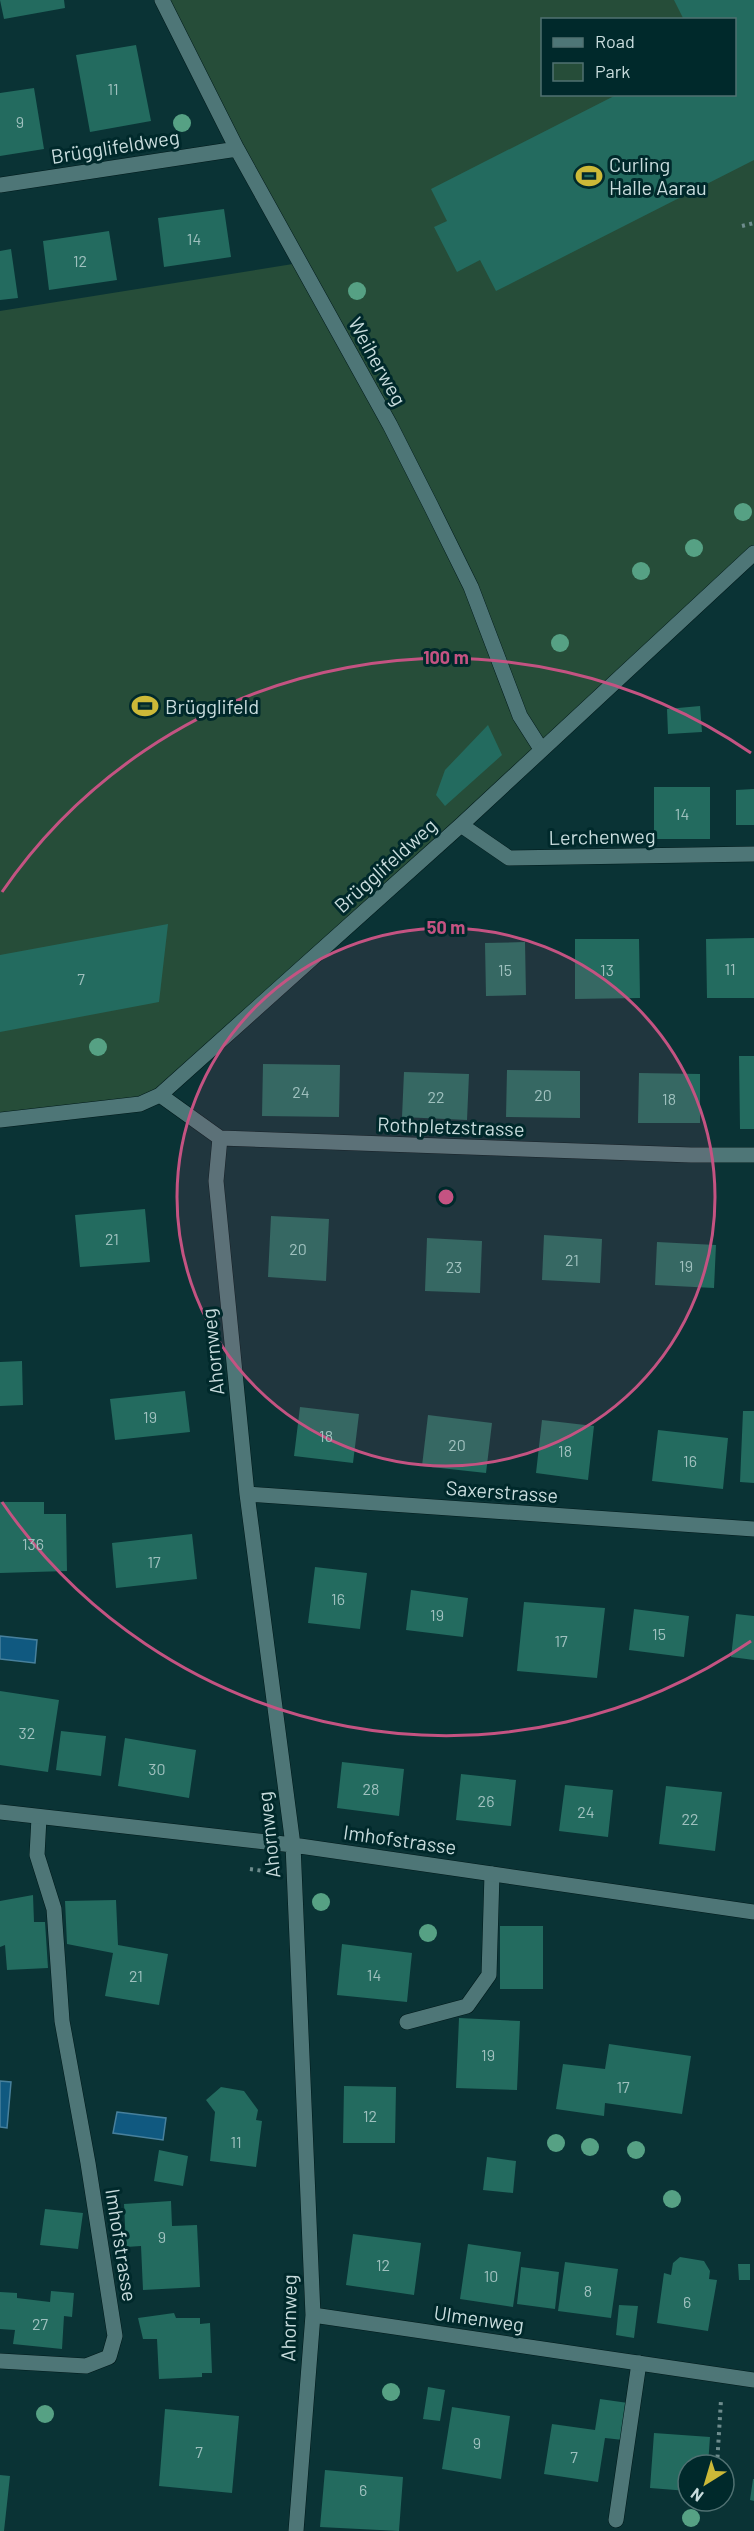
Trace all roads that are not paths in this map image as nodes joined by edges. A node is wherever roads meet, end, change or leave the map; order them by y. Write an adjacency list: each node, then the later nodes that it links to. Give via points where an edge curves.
1 (162, 0): 2 (street, Weiherweg)
2 (237, 149): 3 (street, Brügglifeldweg); 5 (street, Weiherweg, via 421,486 471,587 520,716)
3 (0, 185)
4 (754, 553): 5 (street, Brügglifeldweg)
5 (541, 749): 6 (street, Brügglifeldweg)
6 (461, 825): 7 (street, Lerchenweg, via 509,858); 8 (street, Brügglifeldweg)
7 (754, 854)
8 (160, 1095): 9 (street, Brügglifeldweg, via 140,1104); 10 (street)
9 (0, 1120)
10 (220, 1138): 11 (street, Rothpletzstrasse); 12 (street, Ahornweg, via 216,1181)
11 (754, 1155)
12 (247, 1494): 13 (street, Saxerstrasse); 16 (street, Ahornweg)
13 (754, 1528)
14 (0, 1812): 15 (street, Imhofstrasse)
15 (39, 1818): 16 (street, Imhofstrasse); 21 (street, Imhofstrasse, via 37,1855 54,1908 62,2021 115,2336 109,2357 86,2366)
16 (292, 1845): 17 (street, Imhofstrasse); 20 (street, Ahornweg)
17 (492, 1874): 18 (street, Imhofstrasse); 19 (street, via 489,1975 467,2006)
18 (754, 1912)
19 (406, 2022)
20 (313, 2315): 22 (street, Ulmenweg); 25 (street, Ahornweg)
21 (0, 2361)
22 (639, 2363): 23 (street, Ulmenweg); 24 (street)
23 (754, 2380)
24 (616, 2520)
25 (296, 2531)

